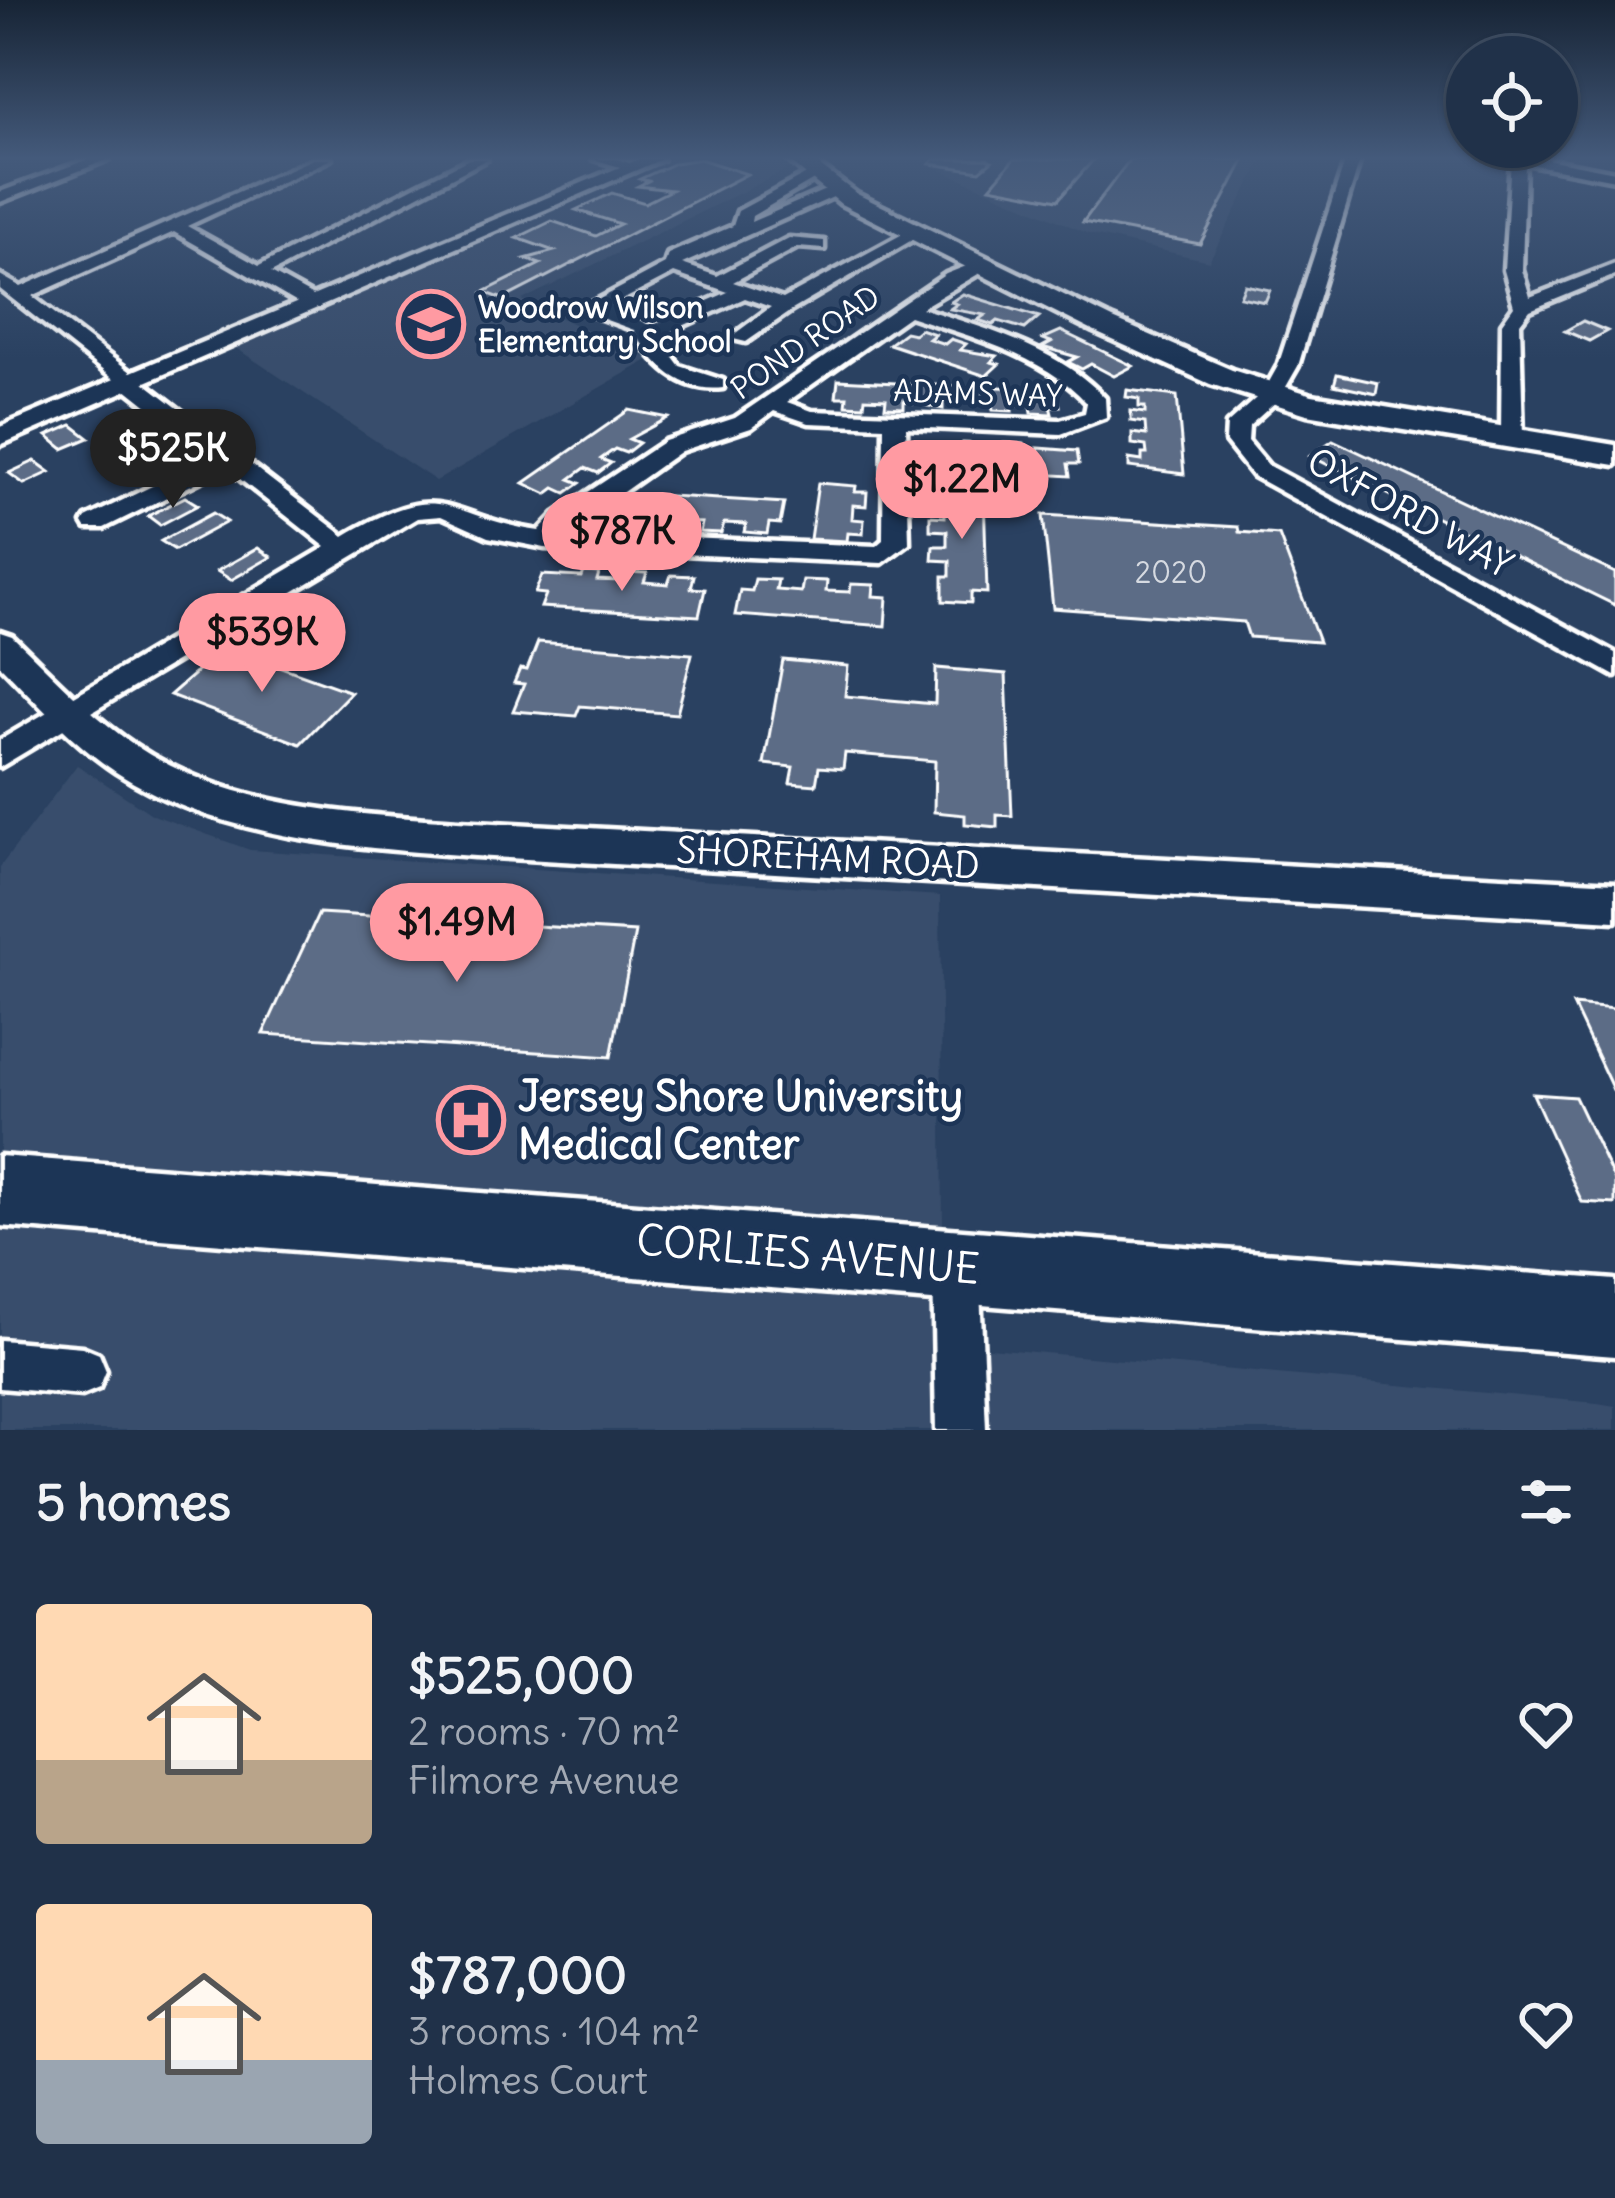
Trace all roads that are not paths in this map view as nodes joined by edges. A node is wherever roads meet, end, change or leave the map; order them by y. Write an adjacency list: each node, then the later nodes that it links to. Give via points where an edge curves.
1 (172, 226): 20 (street)
2 (175, 226): 16 (street)
3 (350, 226): 16 (street)
4 (496, 226): 21 (street)
5 (742, 226): 10 (street)
6 (754, 226): 10 (street)
7 (903, 226): 11 (main road)
8 (1332, 226): 29 (street)
9 (1516, 226): 23 (street, via 1513,271)
10 (741, 229): 14 (street, via 689,248)
11 (916, 233): 13 (main road); 22 (street)
12 (818, 245): 18 (street, via 795,242)
13 (980, 266): 24 (street, POND ROAD); 29 (main road)
14 (673, 267): 18 (street); 25 (street, via 589,310)
15 (1615, 269): 23 (street)
16 (258, 273): 21 (street)
17 (0, 280): 20 (street)
18 (720, 282): 19 (street)
19 (744, 292): 22 (street); 25 (street)
20 (19, 295): 27 (street)
21 (313, 304): 27 (street)
22 (784, 306): 26 (street)
23 (1523, 306): 33 (street, via 1511,322)
24 (905, 309): 30 (street, POND ROAD); 31 (street, ADAMS WAY, via 1002,343 1085,387 1100,409 1088,423 1061,427)
25 (649, 334): 28 (street, via 673,370)
26 (739, 338)
27 (131, 380): 32 (street); 35 (street)
28 (716, 384)
29 (1272, 395): 33 (main road, via 1457,439); 40 (street, OXFORD WAY, via 1241,418 1236,432 1242,453 1261,471)
30 (771, 403): 31 (street, ADAMS WAY, via 808,418); 37 (street, POND ROAD, via 736,427 653,458)
31 (895, 421): 37 (street, via 896,543 882,555)
32 (0, 437)
33 (1512, 439): 34 (main road)
34 (1615, 455)
35 (230, 457): 36 (street); 38 (street)
36 (95, 523)
37 (545, 540): 38 (street, via 424,508)
38 (343, 548): 41 (street)
39 (0, 644): 41 (street, SHOREHAM ROAD)
40 (1615, 666)
41 (70, 712): 42 (street); 43 (street, SHOREHAM ROAD, via 112,751 170,784 306,823)
42 (0, 755)
43 (1615, 902)
44 (0, 1191): 45 (highway, CORLIES AVENUE)
45 (956, 1266): 46 (highway, CORLIES AVENUE); 49 (street)
46 (1615, 1318)
47 (0, 1364): 48 (street)
48 (82, 1371)
49 (961, 1430)

